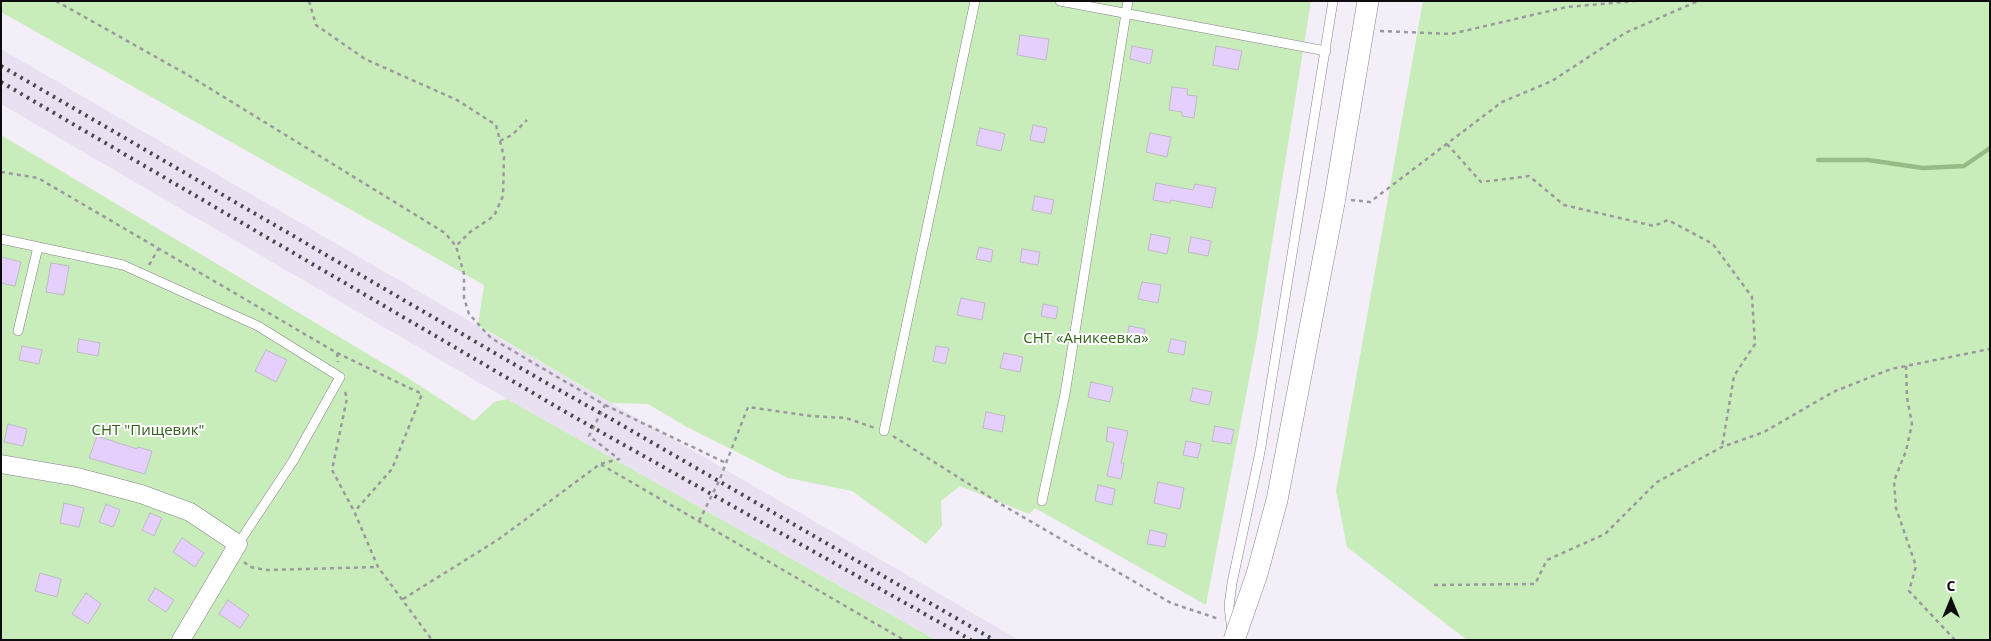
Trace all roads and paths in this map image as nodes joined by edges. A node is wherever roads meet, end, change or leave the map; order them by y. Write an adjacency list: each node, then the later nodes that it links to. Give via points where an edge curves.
1 (56, 1): 19 (path, via 196,80 445,233)
2 (309, 1): 14 (path, via 316,25 365,59 457,100 496,125)
3 (975, 1): 29 (lane)
4 (1060, 1): 10 (lane)
5 (1128, 1): 10 (lane)
6 (1333, 1): 12 (lane)
7 (1368, 1): 11 (street)
8 (1635, 1): 11 (path, via 1567,7 1452,34)
9 (1698, 1): 15 (path, via 1625,33 1552,81 1502,102)
10 (1126, 13): 12 (lane); 34 (lane, via 1065,394)
11 (1363, 30): 17 (street)
12 (1326, 52): 41 (lane, via 1260,452 1232,583)
13 (527, 120): 14 (path, via 512,135)
14 (500, 141): 19 (path, via 504,157 503,196 494,216)
15 (1447, 144): 17 (path, via 1370,202); 30 (path, via 1481,182 1529,176 1564,205 1654,226 1668,220 1713,244 1752,297 1755,344 1734,376)
16 (1, 172): 21 (path, via 38,178)
17 (1334, 201): 41 (street, bridge, via 1277,500 1258,574)
18 (1, 239): 20 (lane)
19 (456, 246): 28 (path, via 464,274 464,298 469,314 491,338)
20 (38, 247): 22 (lane, via 123,266); 23 (lane)
21 (159, 248): 22 (path); 25 (path)
22 (143, 275): 27 (lane, via 258,326)
23 (18, 331)
24 (1990, 349): 26 (path)
25 (337, 353): 27 (path); 35 (path, via 422,394 392,469)
26 (1906, 366): 30 (path, via 1832,392 1764,432); 45 (path, via 1912,424 1894,481 1896,508 1916,566 1909,591)
27 (340, 377): 35 (path, via 347,398 332,470); 37 (lane, via 293,461)
28 (605, 405): 32 (path, via 589,436 619,459); 33 (path)
29 (884, 430): 33 (path, via 846,418 748,407); 41 (path, via 999,503 1171,603)
30 (1722, 447): 39 (path, via 1658,482 1605,534 1547,560 1535,584)
31 (1, 464): 37 (street, via 77,477 141,494 190,512)
32 (600, 464): 36 (path); 40 (path, via 500,538)
33 (726, 464): 36 (path)
34 (1042, 502)
35 (354, 511): 38 (path)
36 (699, 520): 44 (path)
37 (238, 544): 38 (path, via 240,559 250,567 267,570); 42 (street)
38 (378, 567): 40 (path)
39 (1434, 585)
40 (403, 599): 43 (path)
41 (1232, 631)
42 (180, 640)
43 (432, 640)
44 (904, 640)
45 (1955, 640)

